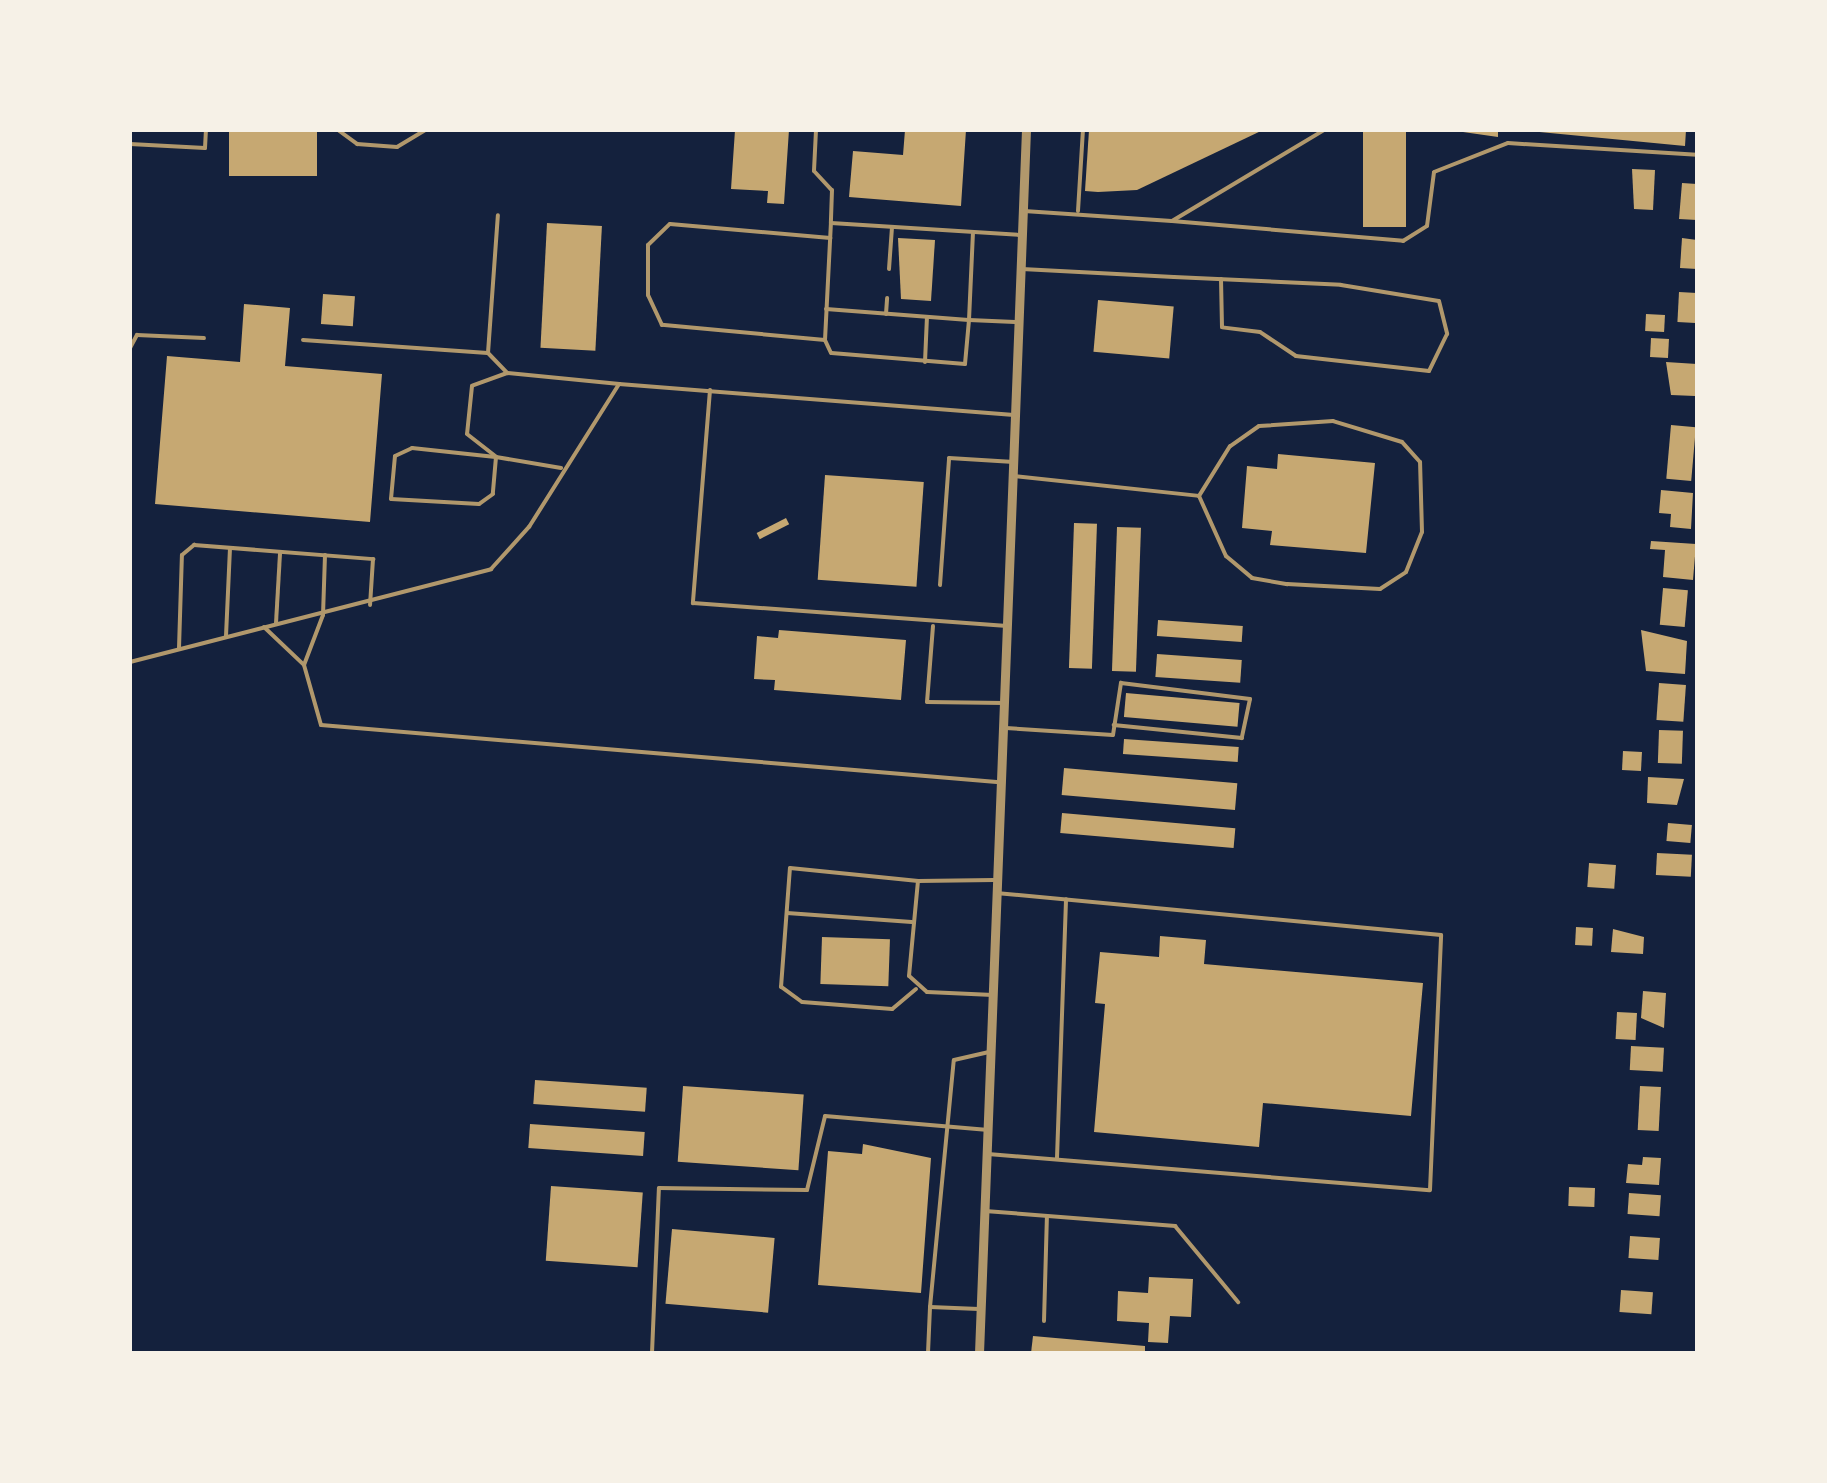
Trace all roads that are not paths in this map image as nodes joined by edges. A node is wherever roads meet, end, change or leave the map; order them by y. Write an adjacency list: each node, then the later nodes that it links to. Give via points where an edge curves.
1 (206, 130): 8 (lane, via 205,148)
2 (338, 130): 3 (lane, via 357,144 397,147)
3 (425, 130)
4 (816, 130): 14 (lane, via 814,171 832,190)
5 (1026, 130): 10 (street)
6 (1083, 130): 11 (lane)
7 (1324, 130): 13 (lane)
8 (130, 144)
9 (1697, 155): 13 (lane, via 1508,144 1434,172 1427,226 1403,241)
10 (1024, 210): 11 (lane); 17 (street)
11 (1078, 211): 13 (lane)
12 (498, 215): 32 (lane)
13 (1172, 221)
14 (831, 224): 15 (lane); 18 (lane)
15 (892, 227): 16 (lane); 19 (lane)
16 (973, 232): 17 (lane); 26 (lane)
17 (1024, 235): 20 (street)
18 (830, 238): 23 (lane); 30 (lane, via 670,224 648,244 648,294 662,325)
19 (889, 269)
20 (1022, 269): 21 (lane); 27 (street)
21 (1221, 279): 21 (lane, via 1438,301 1447,334 1429,370 1296,356 1260,332 1222,328)
22 (887, 298): 24 (lane)
23 (826, 309): 24 (lane); 30 (lane)
24 (886, 314): 25 (lane)
25 (927, 317): 26 (lane); 33 (lane)
26 (969, 320): 27 (lane); 33 (lane, via 964,364)
27 (1020, 322): 37 (street)
28 (204, 338): 31 (lane, via 137,334)
29 (303, 340): 32 (lane)
30 (825, 340): 33 (lane, via 830,353)
31 (130, 348)
32 (488, 353): 34 (lane)
33 (925, 362)
34 (507, 373): 35 (lane); 38 (lane, via 472,386 466,434)
35 (619, 384): 36 (lane); 40 (lane)
36 (710, 390): 37 (lane); 51 (lane, via 693,603)
37 (1016, 416): 39 (street)
38 (496, 457): 38 (lane, via 412,448 394,456 391,499 479,504 493,494); 40 (lane)
39 (1014, 462): 41 (street); 46 (lane, via 949,458)
40 (562, 468): 47 (lane, via 529,527 491,568)
41 (1013, 476): 42 (lane); 52 (street)
42 (1199, 496): 42 (lane, via 1226,556 1252,578 1287,584 1380,589 1406,572 1422,532 1420,462 1402,442 1333,421 1259,426 1230,446)
43 (230, 548): 44 (lane); 53 (lane); 54 (lane, via 194,545 182,555)
44 (280, 552): 45 (lane); 49 (lane)
45 (325, 555): 47 (lane, via 373,559); 48 (lane)
46 (940, 584)
47 (370, 605): 48 (lane)
48 (323, 615): 49 (lane); 56 (lane)
49 (276, 623): 50 (lane)
50 (264, 626): 53 (lane); 56 (lane)
51 (933, 626): 52 (lane); 57 (lane, via 927,702)
52 (1007, 626): 57 (street)
53 (226, 636): 54 (lane)
54 (179, 648): 55 (lane)
55 (130, 662)
56 (304, 665): 60 (lane, via 321,725)
57 (1004, 704): 59 (street)
58 (1114, 726): 58 (lane, via 1242,738 1250,699 1120,682); 59 (lane, via 1111,735)
59 (1003, 728): 60 (street)
60 (1001, 782): 61 (street)
61 (997, 880): 62 (lane); 63 (street)
62 (918, 881): 65 (lane, via 790,868); 66 (lane)
63 (996, 893): 64 (lane); 68 (street)
64 (1066, 900): 73 (lane); 73 (lane, via 1441,936 1430,1190)
65 (786, 913): 66 (lane); 67 (lane, via 781,987 802,1002 892,1009)
66 (912, 922): 67 (lane)
67 (916, 989): 68 (lane)
68 (993, 995): 69 (street)
69 (990, 1052): 70 (lane, via 954,1060); 71 (street)
70 (947, 1127): 71 (lane); 77 (lane); 80 (lane, via 825,1116 807,1190 659,1188)
71 (988, 1130): 72 (street)
72 (987, 1154): 73 (lane); 74 (street)
73 (1057, 1158)
74 (985, 1211): 75 (lane); 78 (street)
75 (1048, 1216): 76 (lane, via 1175,1226); 79 (lane)
76 (1238, 1302)
77 (930, 1306): 78 (lane); 81 (lane)
78 (981, 1309): 82 (street)
79 (1044, 1321)
80 (652, 1353)
81 (928, 1353)
82 (979, 1353)

